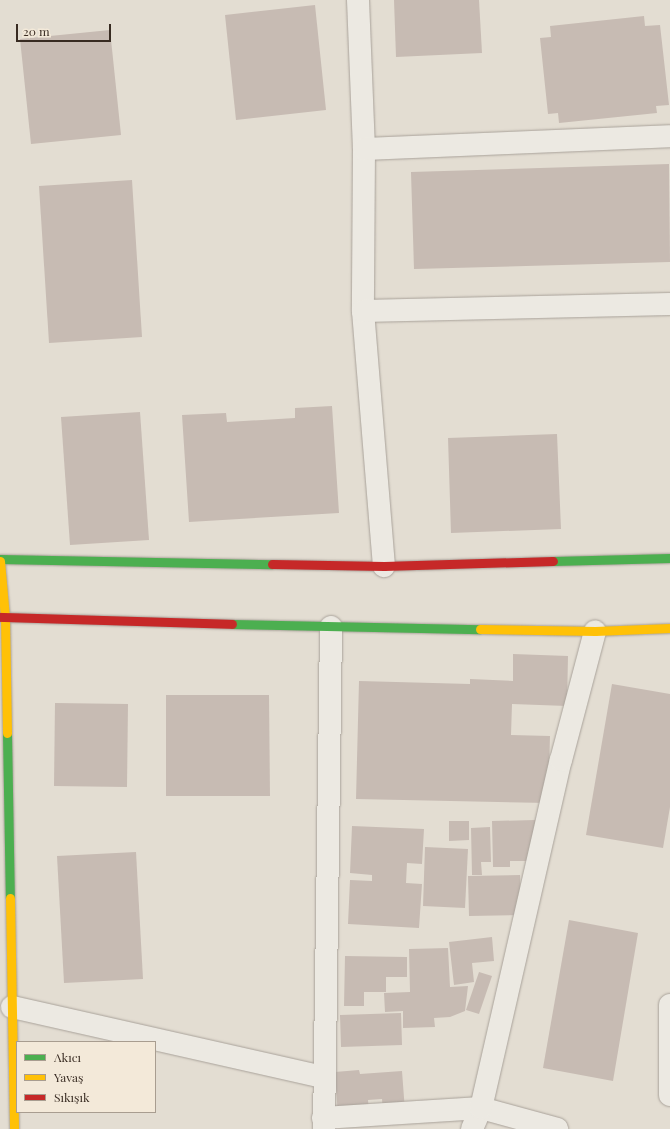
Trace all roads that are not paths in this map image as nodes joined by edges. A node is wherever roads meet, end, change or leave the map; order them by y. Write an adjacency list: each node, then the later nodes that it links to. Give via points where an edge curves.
1 (358, 0): 3 (street)
2 (670, 136): 3 (street)
3 (364, 149): 5 (street)
4 (670, 304): 5 (street)
5 (363, 311): 8 (street)
6 (670, 558): 8 (main road)
7 (0, 560): 8 (main road); 9 (main road)
8 (384, 566)
9 (2, 617): 10 (main road); 14 (main road)
10 (331, 628): 12 (main road); 15 (street)
11 (670, 628): 12 (main road)
12 (594, 631): 17 (street, via 561,760)
13 (670, 1005): 16 (street)
14 (12, 1007): 15 (street); 19 (main road)
15 (324, 1077): 18 (street)
16 (670, 1095)
17 (481, 1108): 18 (street); 20 (street); 21 (street)
18 (323, 1124)
19 (14, 1129)
20 (472, 1129)
21 (557, 1129)

